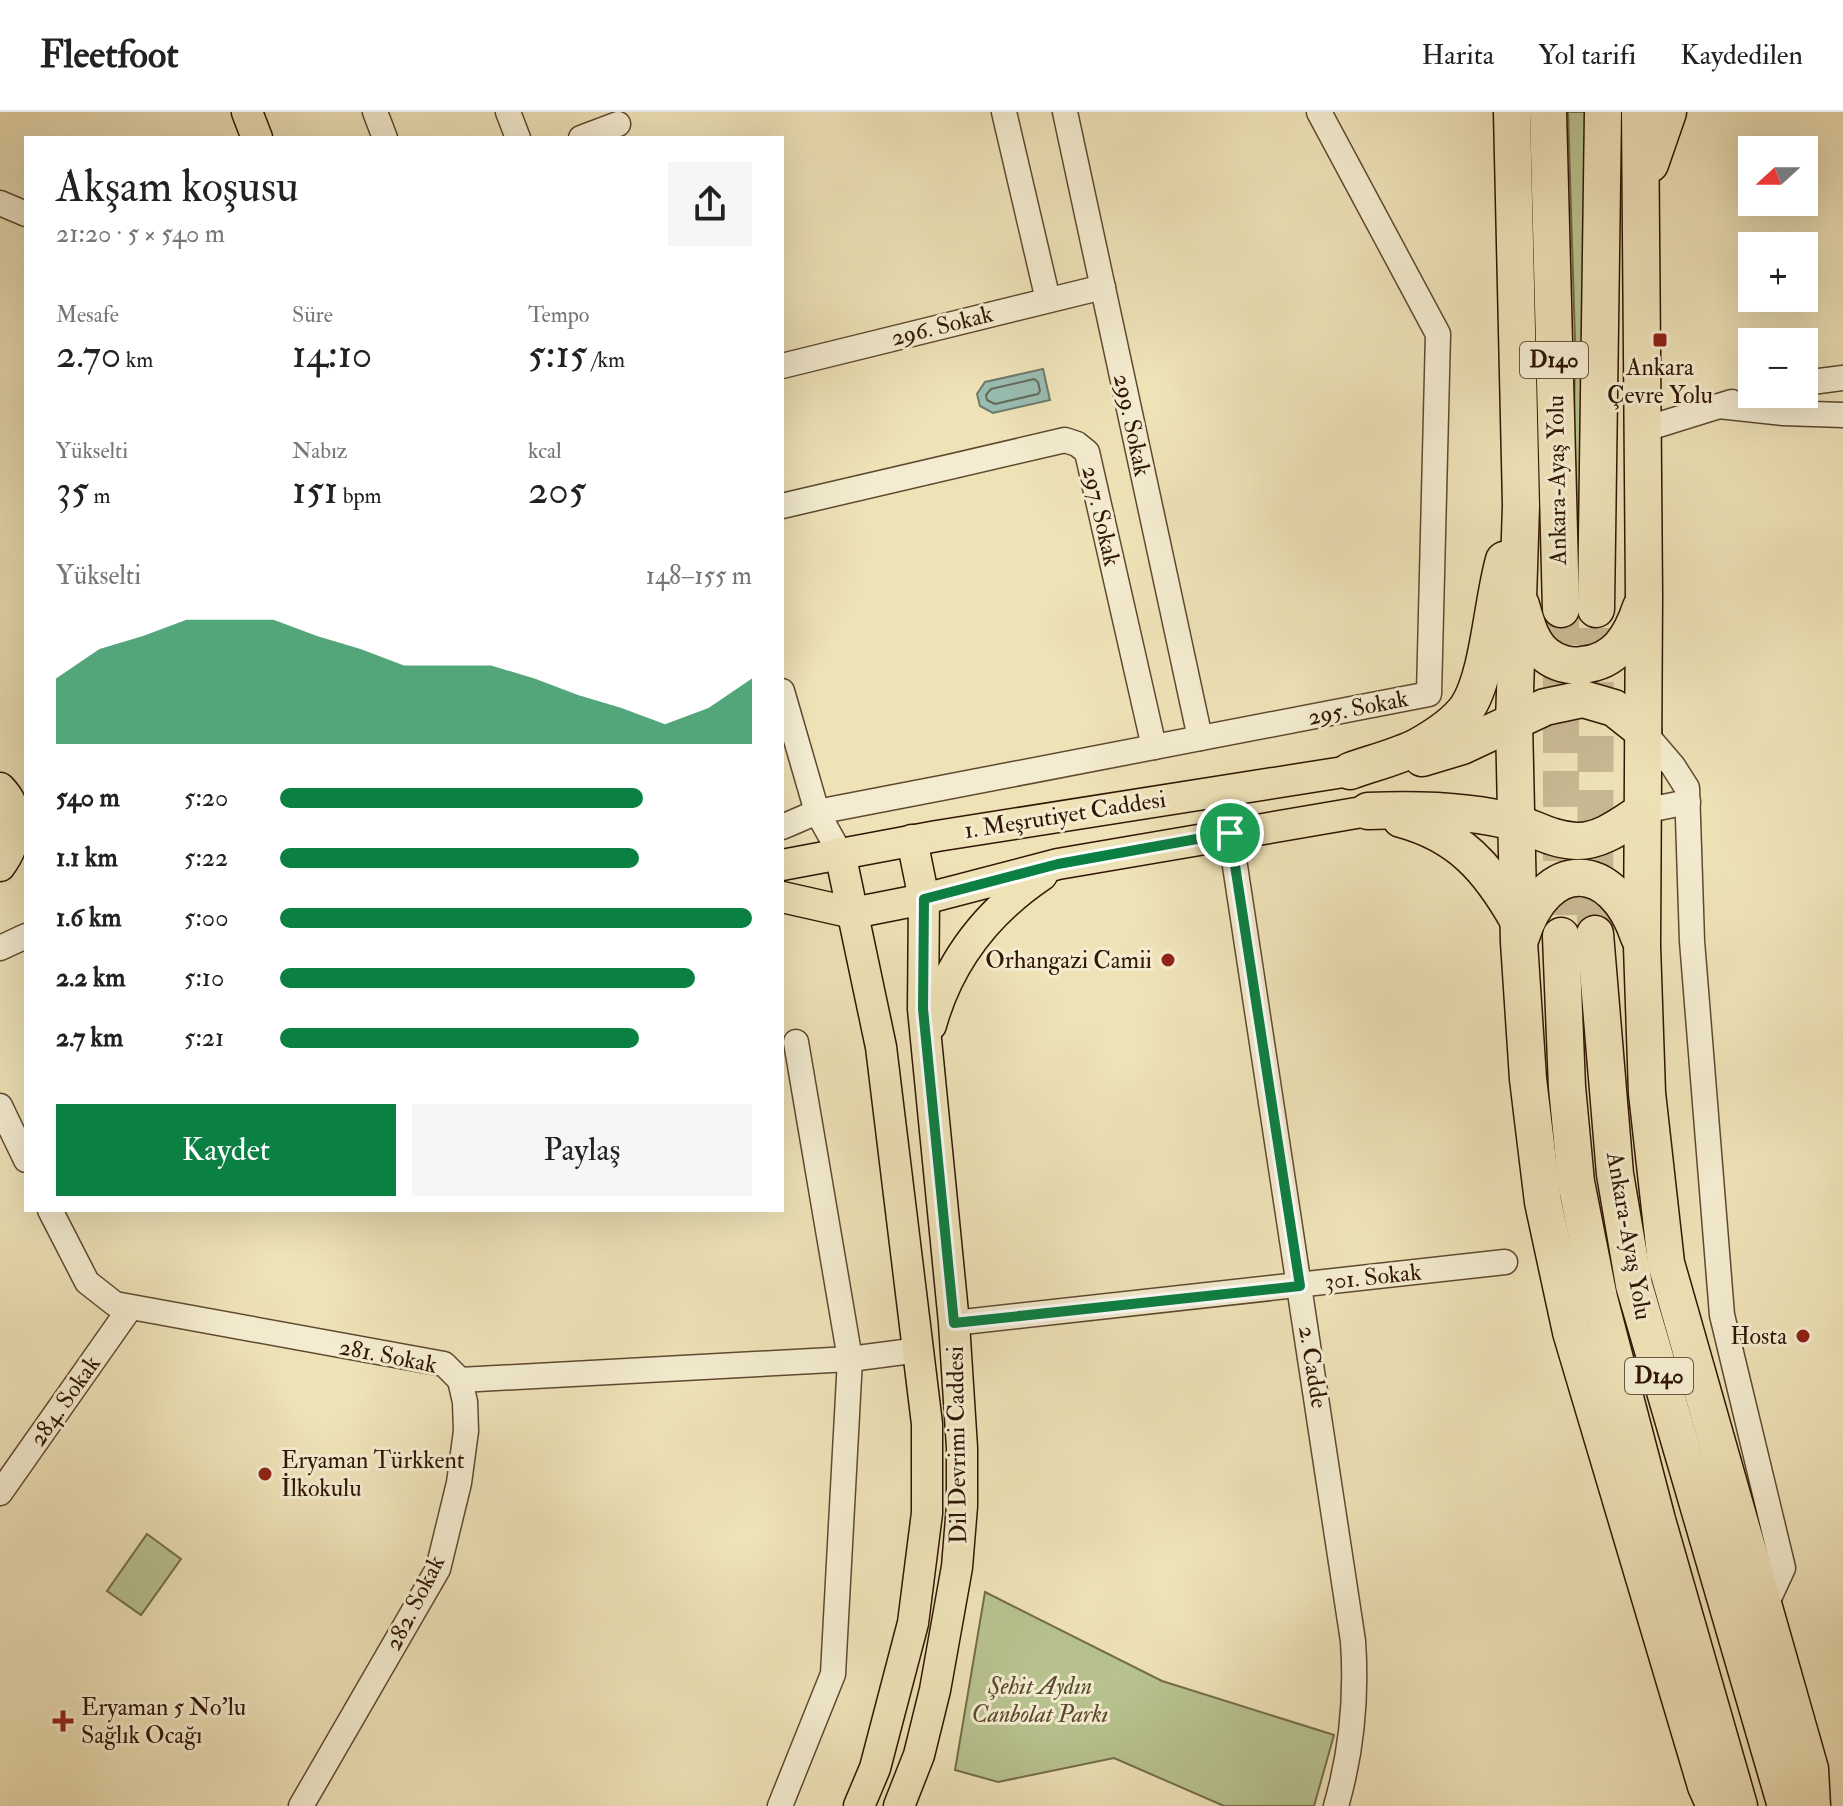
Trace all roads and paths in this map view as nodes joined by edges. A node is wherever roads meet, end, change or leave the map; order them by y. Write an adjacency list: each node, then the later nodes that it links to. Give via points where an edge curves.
1 (230, 112): 14 (main road)
2 (247, 112): 15 (main road)
3 (375, 112): 16 (street)
4 (508, 112): 17 (street)
5 (1004, 112): 23 (street)
6 (1065, 112): 22 (street, 299. Sokak)
7 (1319, 112): 40 (street, 295. Sokak, via 1438,334 1429,694)
8 (1512, 112): 31 (highway)
9 (1548, 112): 35 (highway, Ankara-Ayaş Yolu / D140)
10 (1603, 112): 36 (highway, Ankara-Ayaş Yolu / D140)
11 (1640, 112): 19 (highway)
12 (1668, 112): 19 (highway)
13 (618, 125): 18 (street)
14 (238, 136)
15 (256, 136)
16 (384, 136)
17 (517, 136)
18 (587, 136)
19 (1640, 196): 30 (highway)
20 (0, 203): 21 (street)
21 (24, 213)
22 (1103, 287): 23 (street, 296. Sokak); 40 (street, 299. Sokak)
23 (1048, 300): 24 (street, 296. Sokak)
24 (784, 366)
25 (1841, 378): 26 (street)
26 (1818, 381)
27 (1738, 400): 28 (street)
28 (1719, 406): 29 (street); 30 (street)
29 (1843, 415)
30 (1642, 430): 34 (highway)
31 (1521, 505): 33 (highway); 42 (highway, via 1496,587 1479,684 1466,709 1418,746)
32 (784, 506): 41 (street, 297. Sokak, via 1065,440 1077,444 1087,452)
33 (1518, 596): 34 (highway, via 1530,634 1545,655 1573,666 1592,665 1619,649 1633,629); 38 (highway)
34 (1644, 596): 39 (highway)
35 (1561, 609)
36 (1596, 609)
37 (784, 698): 48 (street)
38 (1514, 723): 39 (highway, via 1545,707 1583,699 1614,708); 42 (highway, via 1420,759); 49 (highway)
39 (1643, 731): 45 (street, via 1687,788); 47 (highway)
40 (1200, 738): 41 (street, 295. Sokak)
41 (1154, 747): 48 (street, 295. Sokak)
42 (1350, 771): 52 (main road, 1. Meşrutiyet Caddesi)
43 (0, 786): 44 (main road); 57 (main road, via 14,812 16,832)
44 (24, 797)
45 (1688, 802): 47 (street); 78 (street, via 1692,941 1722,1315 1783,1568)
46 (1368, 811): 49 (highway, via 1427,809); 51 (main road, 1. Meşrutiyet Caddesi); 61 (highway, via 1432,830 1471,853 1499,887)
47 (1643, 811): 49 (highway, via 1611,833 1578,841); 63 (highway)
48 (817, 812): 50 (street, 295. Sokak); 53 (street)
49 (1515, 823): 61 (highway)
50 (784, 826)
51 (1230, 833): 54 (main road, 1. Meşrutiyet Caddesi); 71 (street, 2. Cadde)
52 (912, 840): 53 (main road, 1. Meşrutiyet Caddesi); 59 (main road, Dil Devrimi Caddesi)
53 (840, 853): 55 (main road, 1. Meşrutiyet Caddesi); 60 (main road, Dil Devrimi Caddesi)
54 (1058, 864): 59 (main road, 1. Meşrutiyet Caddesi); 66 (main road, via 1012,895 960,954 939,997)
55 (784, 865)
56 (24, 866): 57 (main road)
57 (0, 868)
58 (784, 897): 60 (main road, 1. Meşrutiyet Caddesi)
59 (924, 899): 60 (main road, 1. Meşrutiyet Caddesi); 66 (main road, Dil Devrimi Caddesi)
60 (853, 913): 74 (main road, Dil Devrimi Caddesi, via 881,1047)
61 (1519, 931): 63 (highway, via 1540,896 1558,882 1580,878 1600,882 1619,896); 84 (highway, via 1528,1079 1554,1256 1580,1363)
62 (24, 937): 64 (street)
63 (1642, 946): 78 (highway, via 1647,1093 1666,1263)
64 (0, 948)
65 (796, 1042): 75 (street)
66 (926, 1042): 73 (main road, Dil Devrimi Caddesi)
67 (0, 1106): 68 (street)
68 (24, 1156)
69 (51, 1212): 72 (street, 281. Sokak, via 87,1282 115,1304)
70 (1505, 1262): 71 (street, 301. Sokak)
71 (1300, 1286): 73 (street, 301. Sokak); 83 (street, 2. Cadde, via 1354,1655 1351,1748)
72 (130, 1308): 76 (street, 281. Sokak, via 444,1364); 77 (street, 284. Sokak)
73 (954, 1323): 82 (main road, Dil Devrimi Caddesi, via 962,1448 957,1567 926,1729)
74 (919, 1350): 75 (street, 281. Sokak); 81 (main road, Dil Devrimi Caddesi, via 927,1424 922,1569 898,1688)
75 (850, 1359): 76 (street, 281. Sokak); 80 (street, via 833,1674)
76 (460, 1380): 79 (street, 282. Sokak, via 466,1431 438,1569)
77 (0, 1493)
78 (1764, 1609): 87 (highway, via 1810,1769)
79 (301, 1806)
80 (780, 1806)
81 (859, 1806)
82 (899, 1806)
83 (1336, 1806)
84 (1715, 1806)
85 (1739, 1806): 86 (highway, Ankara-Ayaş Yolu / D140, via 1599,1298 1576,1182 1568,1103 1578,935 1634,1285)
86 (1786, 1806)
87 (1812, 1806)

